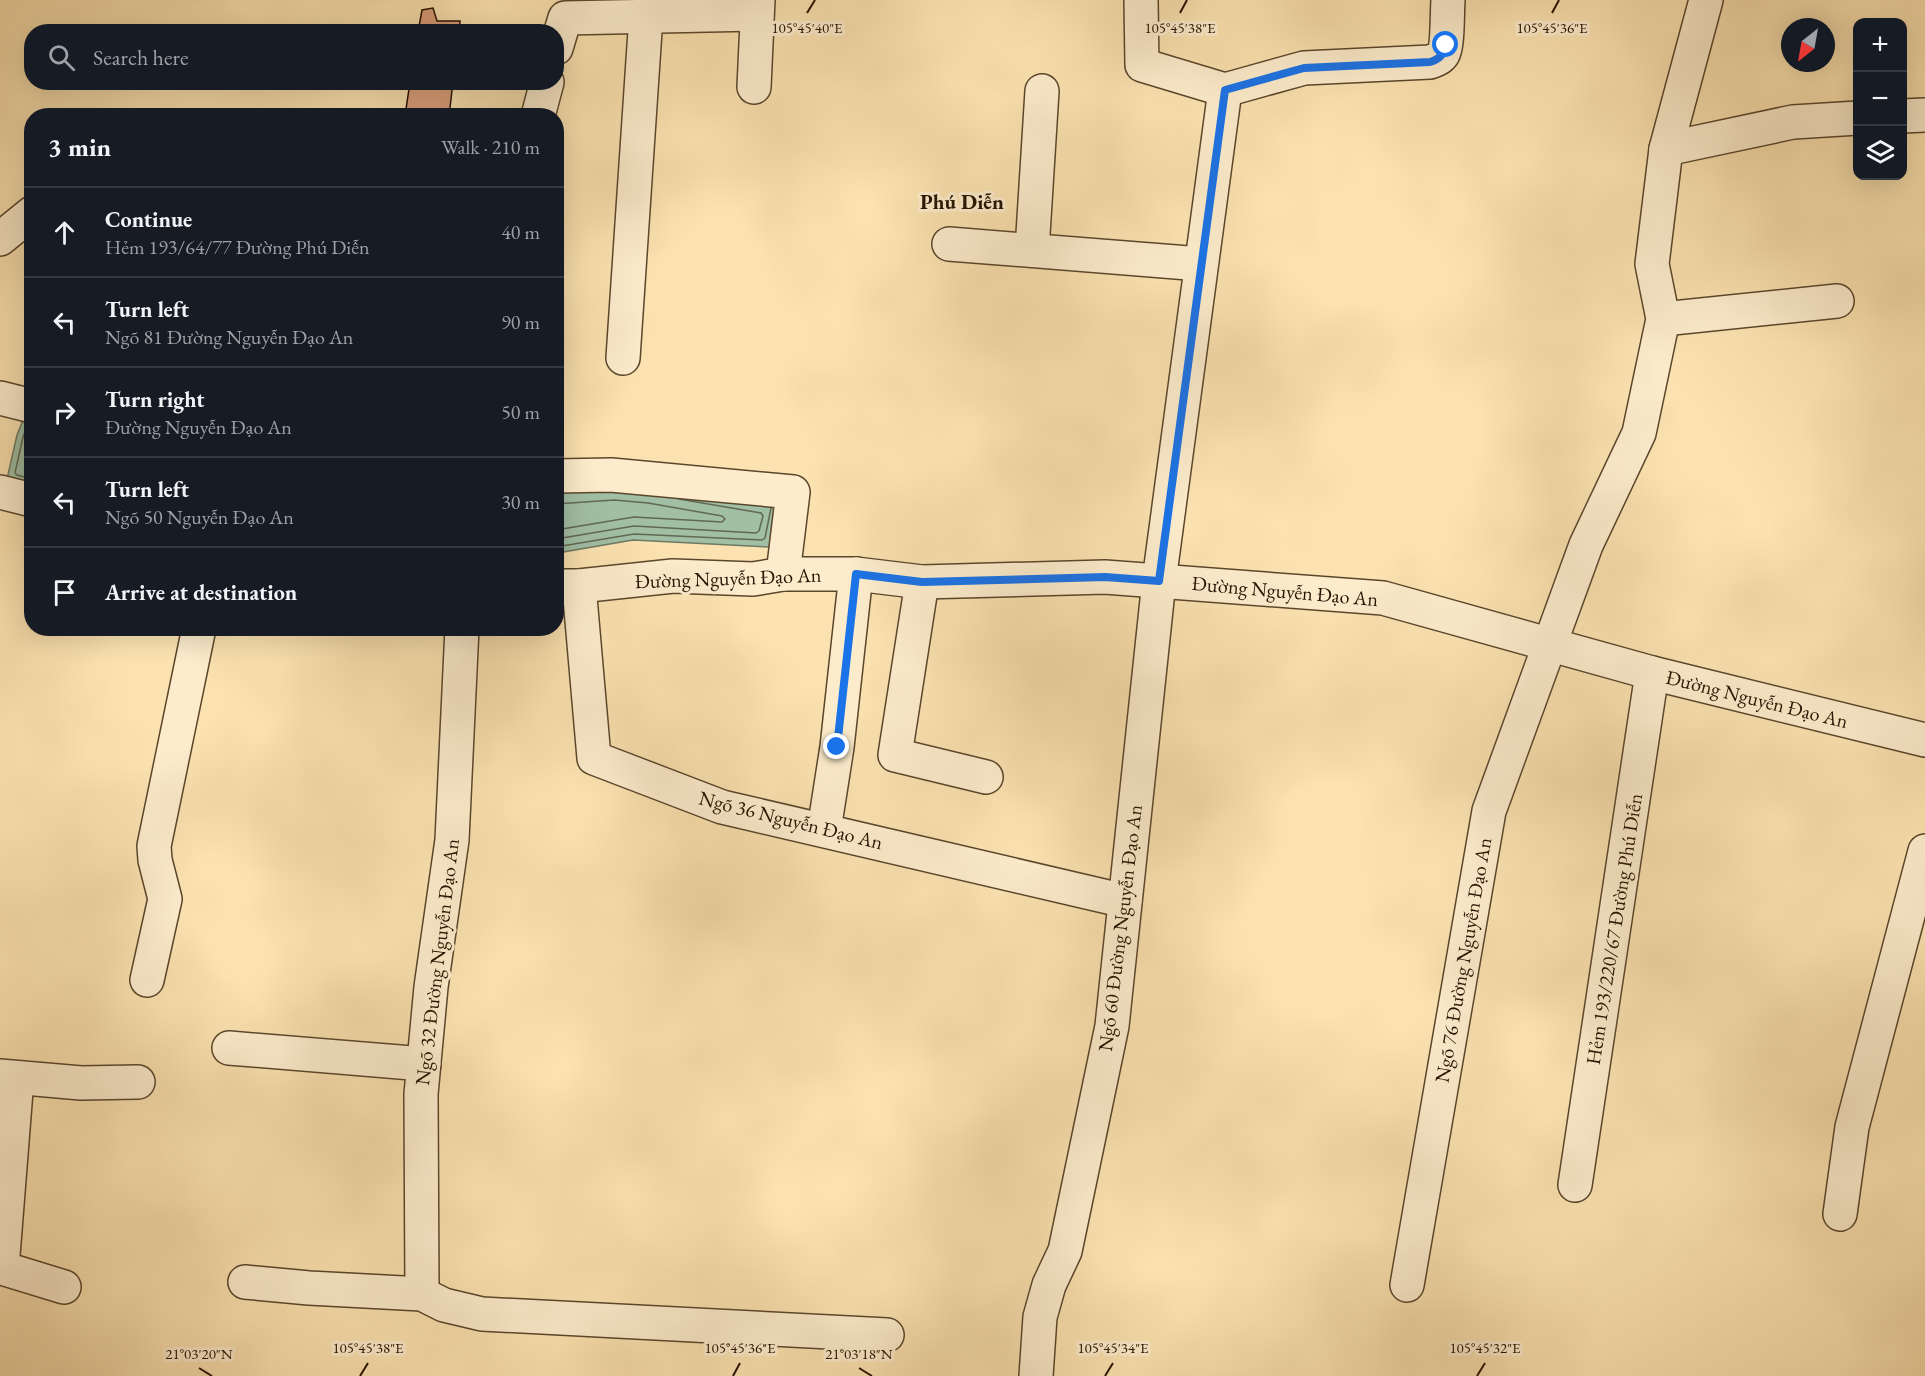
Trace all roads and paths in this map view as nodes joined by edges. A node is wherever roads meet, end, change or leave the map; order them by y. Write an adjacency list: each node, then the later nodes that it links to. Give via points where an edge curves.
1 (1141, 0): 9 (street, via 1142,65)
2 (1448, 0): 9 (street, via 1446,45 1438,60 1304,68)
3 (1706, 0): 15 (street)
4 (757, 7): 5 (street); 7 (street)
5 (646, 16): 6 (street, via 565,18); 23 (street)
6 (563, 24)
7 (754, 87)
8 (545, 90): 11 (street)
9 (1225, 90): 20 (street, Ngõ 60 Đường Nguyễn Đạo An)
10 (1042, 92): 19 (street)
11 (540, 108)
12 (1925, 115): 13 (street)
13 (1907, 116)
14 (1853, 118): 15 (street, via 1793,122)
15 (1666, 149): 22 (street, via 1652,264)
16 (24, 220): 17 (street)
17 (0, 239)
18 (949, 244): 19 (street)
19 (1032, 250): 20 (street)
20 (1201, 264): 31 (street, Ngõ 60 Đường Nguyễn Đạo An)
21 (1837, 301): 22 (street)
22 (1663, 319): 36 (street, Ngõ 76 Đường Nguyễn Đạo An, via 1639,434 1586,545)
23 (623, 358)
24 (0, 398): 25 (street)
25 (24, 404)
26 (564, 476): 29 (street, via 611,475 793,492)
27 (0, 492): 28 (street)
28 (24, 498)
29 (783, 574): 30 (street, Đường Nguyễn Đạo An); 33 (street, Đường Nguyễn Đạo An, via 753,579 674,576)
30 (856, 574): 32 (street, Đường Nguyễn Đạo An); 40 (street)
31 (1159, 581): 32 (street, Đường Nguyễn Đạo An, via 1105,577); 36 (street, Đường Nguyễn Đạo An, via 1383,598); 42 (street, Ngõ 60 Đường Nguyễn Đạo An)
32 (922, 582): 39 (street, via 896,755)
33 (568, 586): 40 (street, Ngõ 36 Nguyễn Đạo An, via 594,758 722,807)
34 (197, 636): 43 (street, via 154,846 165,899)
35 (462, 636): 45 (street, Ngõ 32 Đường Nguyễn Đạo An, via 452,840)
36 (1549, 643): 37 (street, Đường Nguyễn Đạo An); 51 (street, Ngõ 76 Đường Nguyễn Đạo An, via 1489,811)
37 (1652, 673): 38 (street, Đường Nguyễn Đạo An); 48 (street, Hẻm 193/220/67 Đường Phú Diễn)
38 (1925, 740)
39 (986, 777)
40 (824, 830): 42 (street, Ngõ 36 Nguyễn Đạo An)
41 (1925, 851): 49 (street, via 1852,1127)
42 (1125, 901): 55 (street, Ngõ 60 Đường Nguyễn Đạo An, via 1112,1026 1065,1251 1040,1317)
43 (147, 980)
44 (229, 1048): 45 (street)
45 (424, 1064): 53 (street, Ngõ 32 Đường Nguyễn Đạo An)
46 (8, 1077): 47 (street, via 81,1083); 52 (street, via 2,1268)
47 (138, 1082)
48 (1575, 1185)
49 (1840, 1214)
50 (244, 1282): 53 (street)
51 (1407, 1285)
52 (64, 1287)
53 (422, 1294): 54 (street, via 444,1305 482,1314)
54 (887, 1335)
55 (1036, 1376)

